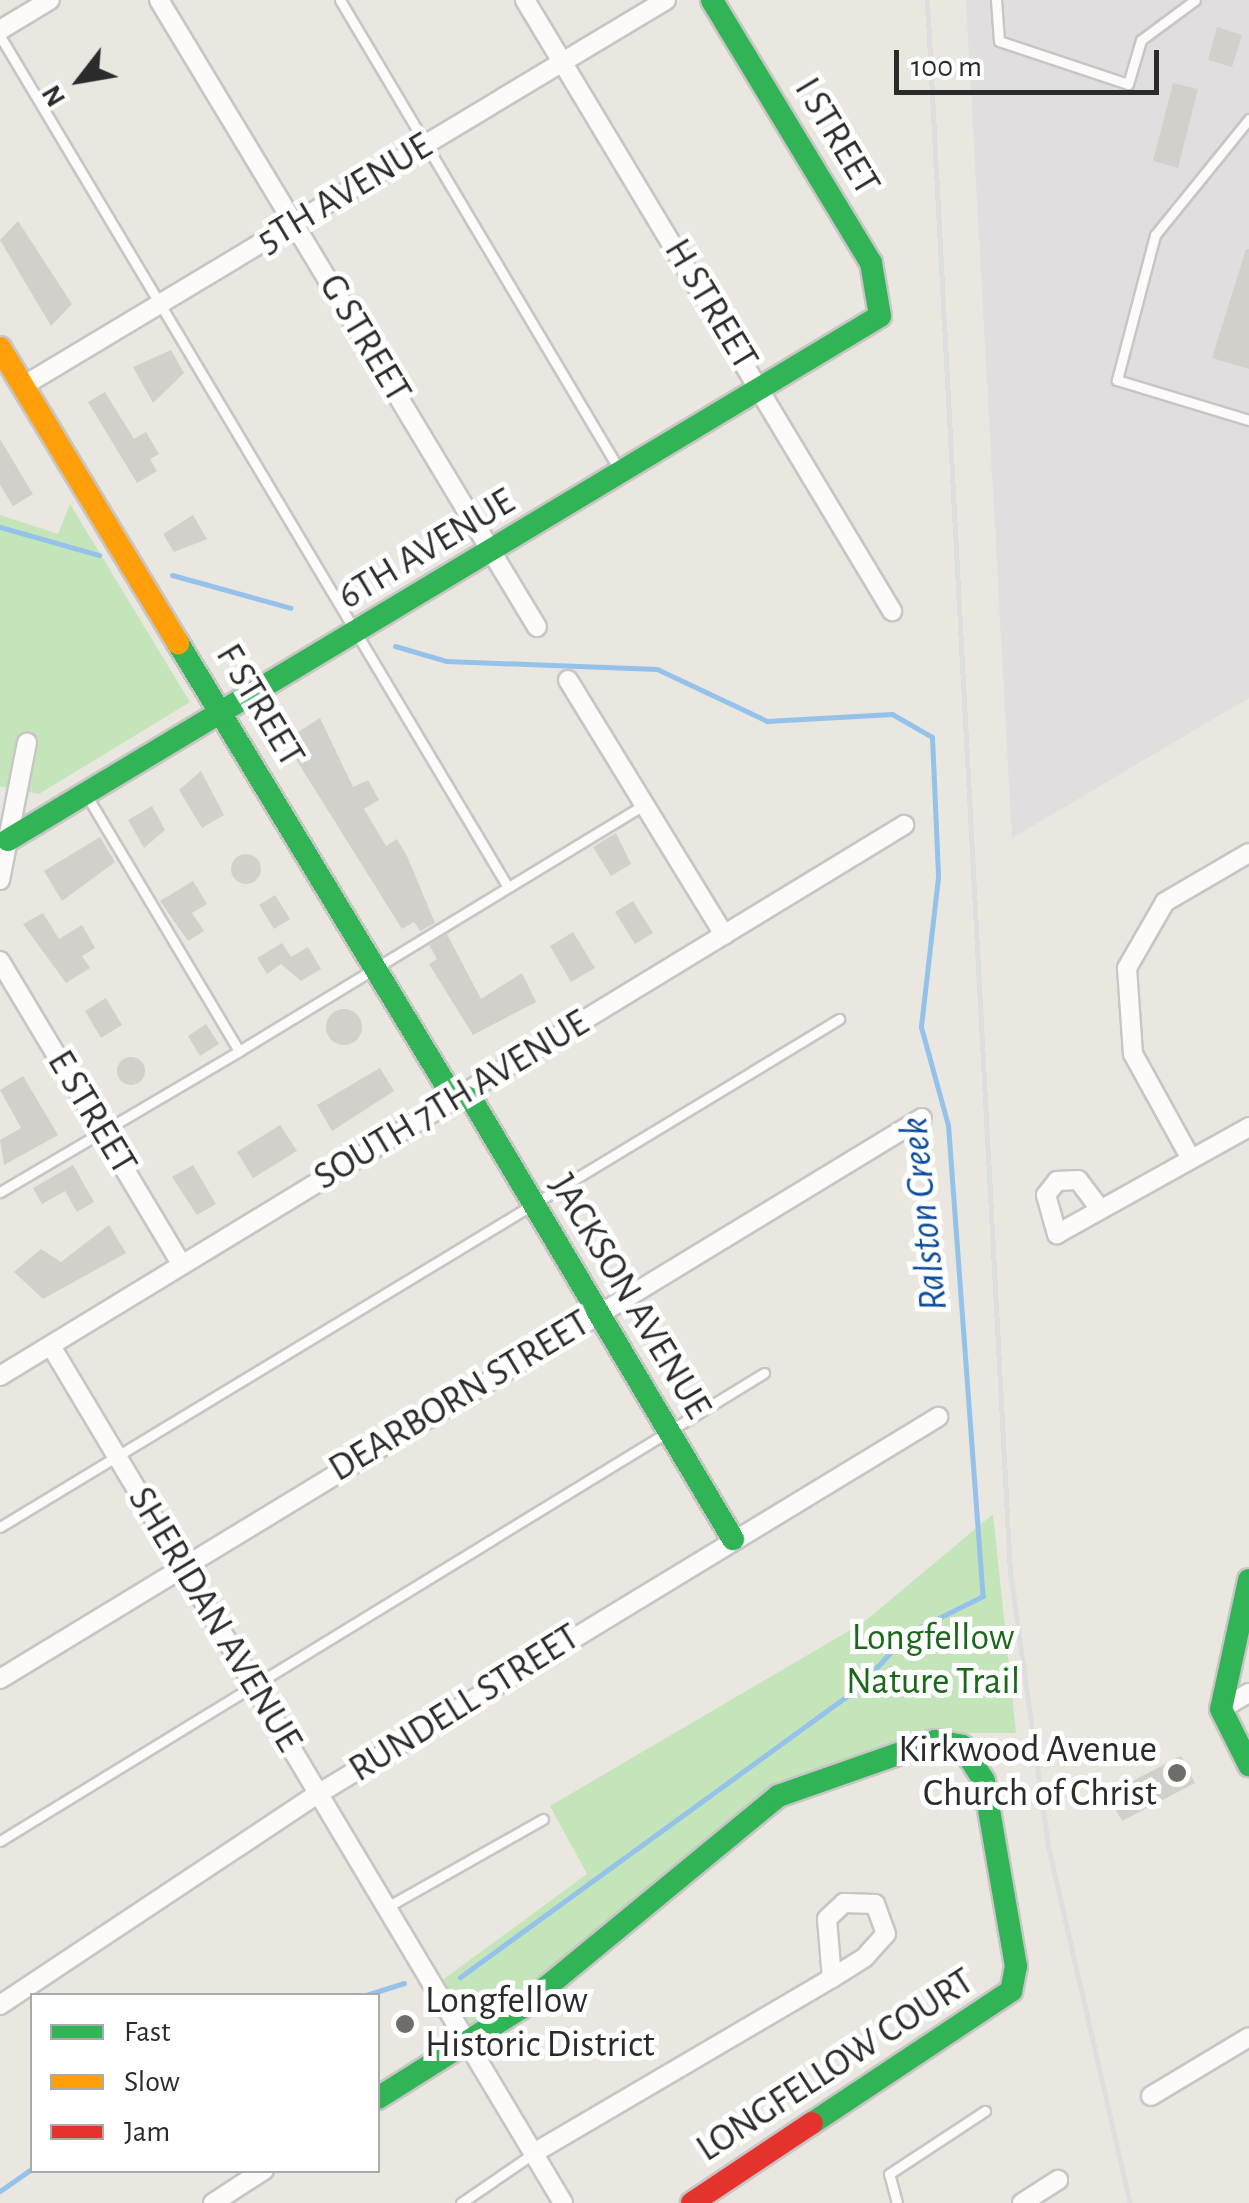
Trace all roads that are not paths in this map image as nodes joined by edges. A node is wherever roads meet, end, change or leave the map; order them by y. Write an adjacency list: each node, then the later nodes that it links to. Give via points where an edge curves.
1 (50, 0): 9 (street)
2 (158, 0): 13 (street, G STREET)
3 (340, 0): 12 (lane)
4 (526, 0): 10 (street, H STREET)
5 (666, 0): 10 (street, 5TH AVENUE)
6 (712, 0): 15 (street, I STREET, via 871,263)
7 (996, 0): 8 (lane, via 999,41 1128,84 1141,40)
8 (1195, 0)
9 (0, 33): 14 (lane)
10 (563, 62): 12 (street, 5TH AVENUE); 18 (street, H STREET)
11 (1249, 119): 19 (lane, via 1155,235 1117,380)
12 (426, 144): 13 (street, 5TH AVENUE); 20 (lane)
13 (294, 224): 14 (street, 5TH AVENUE); 21 (street, G STREET)
14 (161, 304): 17 (street, 5TH AVENUE); 24 (lane)
15 (880, 316): 18 (street, 6TH AVENUE)
16 (0, 348): 17 (street, F STREET)
17 (22, 386): 26 (street, F STREET)
18 (760, 389): 20 (street, 6TH AVENUE); 22 (street, H STREET)
19 (1249, 420)
20 (622, 473): 21 (street, 6TH AVENUE)
21 (492, 552): 23 (street, G STREET); 24 (street, 6TH AVENUE)
22 (892, 611)
23 (536, 627)
24 (354, 634): 26 (street, 6TH AVENUE); 34 (lane)
25 (568, 680): 29 (street)
26 (222, 712): 28 (street, 6TH AVENUE); 37 (street, F STREET)
27 (27, 743): 31 (street)
28 (87, 796): 31 (street, 6TH AVENUE); 39 (lane)
29 (644, 805): 34 (lane); 35 (street)
30 (904, 826): 35 (street, SOUTH 7TH AVENUE)
31 (8, 840): 33 (street)
32 (1249, 854): 44 (street, via 1166,902 1127,968 1133,1054)
33 (0, 880)
34 (508, 887): 37 (lane)
35 (724, 935): 40 (street, SOUTH 7TH AVENUE)
36 (0, 961): 43 (street, E STREET)
37 (374, 968): 39 (lane); 40 (street, F STREET, via 448,1087)
38 (839, 1020): 46 (lane)
39 (239, 1050): 43 (lane)
40 (462, 1095): 46 (street, JACKSON AVENUE); 48 (street, SOUTH 7TH AVENUE)
41 (922, 1118): 49 (street, DEARBORN STREET)
42 (1249, 1128): 44 (street)
43 (102, 1132): 45 (lane); 48 (street, E STREET)
44 (1190, 1159): 47 (street)
45 (0, 1192)
46 (533, 1204): 49 (street, JACKSON AVENUE); 55 (lane)
47 (1100, 1210)
48 (182, 1265): 50 (street, SOUTH 7TH AVENUE)
49 (598, 1315): 54 (street, JACKSON AVENUE); 58 (street, DEARBORN STREET)
50 (50, 1346): 52 (street, SOUTH 7TH AVENUE); 55 (street, SHERIDAN AVENUE)
51 (764, 1373): 54 (lane)
52 (0, 1376)
53 (938, 1417): 57 (street, RUNDELL STREET)
54 (668, 1431): 57 (street, JACKSON AVENUE); 61 (lane)
55 (115, 1454): 56 (lane); 58 (street, SHERIDAN AVENUE)
56 (0, 1527)
57 (733, 1539): 65 (street, RUNDELL STREET)
58 (181, 1564): 60 (street, DEARBORN STREET); 61 (street, SHERIDAN AVENUE)
59 (1249, 1580): 63 (street)
60 (0, 1678)
61 (252, 1683): 65 (street, SHERIDAN AVENUE); 67 (lane)
62 (1249, 1693): 63 (street)
63 (1222, 1709): 64 (street)
64 (1249, 1765)
65 (318, 1794): 68 (street, SHERIDAN AVENUE); 70 (street, RUNDELL STREET)
66 (543, 1818): 68 (lane)
67 (0, 1841)
68 (387, 1908): 72 (street, SHERIDAN AVENUE)
69 (832, 1978): 76 (street)
70 (0, 2004)
71 (1249, 2037): 73 (street)
72 (467, 2042): 74 (street, LONGFELLOW COURT); 76 (street, SHERIDAN AVENUE); 82 (street, LONGFELLOW COURT, via 620,1929 768,1802 935,1741 962,1746 984,1781 1016,1966 1011,1991)
73 (1151, 2096)
74 (380, 2097)
75 (985, 2110): 83 (lane, via 889,2174 884,2181)
76 (534, 2153): 80 (lane); 81 (street, SHERIDAN AVENUE)
77 (259, 2173): 79 (street)
78 (1058, 2180): 84 (street)
79 (213, 2203)
80 (461, 2203)
81 (563, 2203)
82 (692, 2203)
83 (897, 2203)
84 (1022, 2203)

